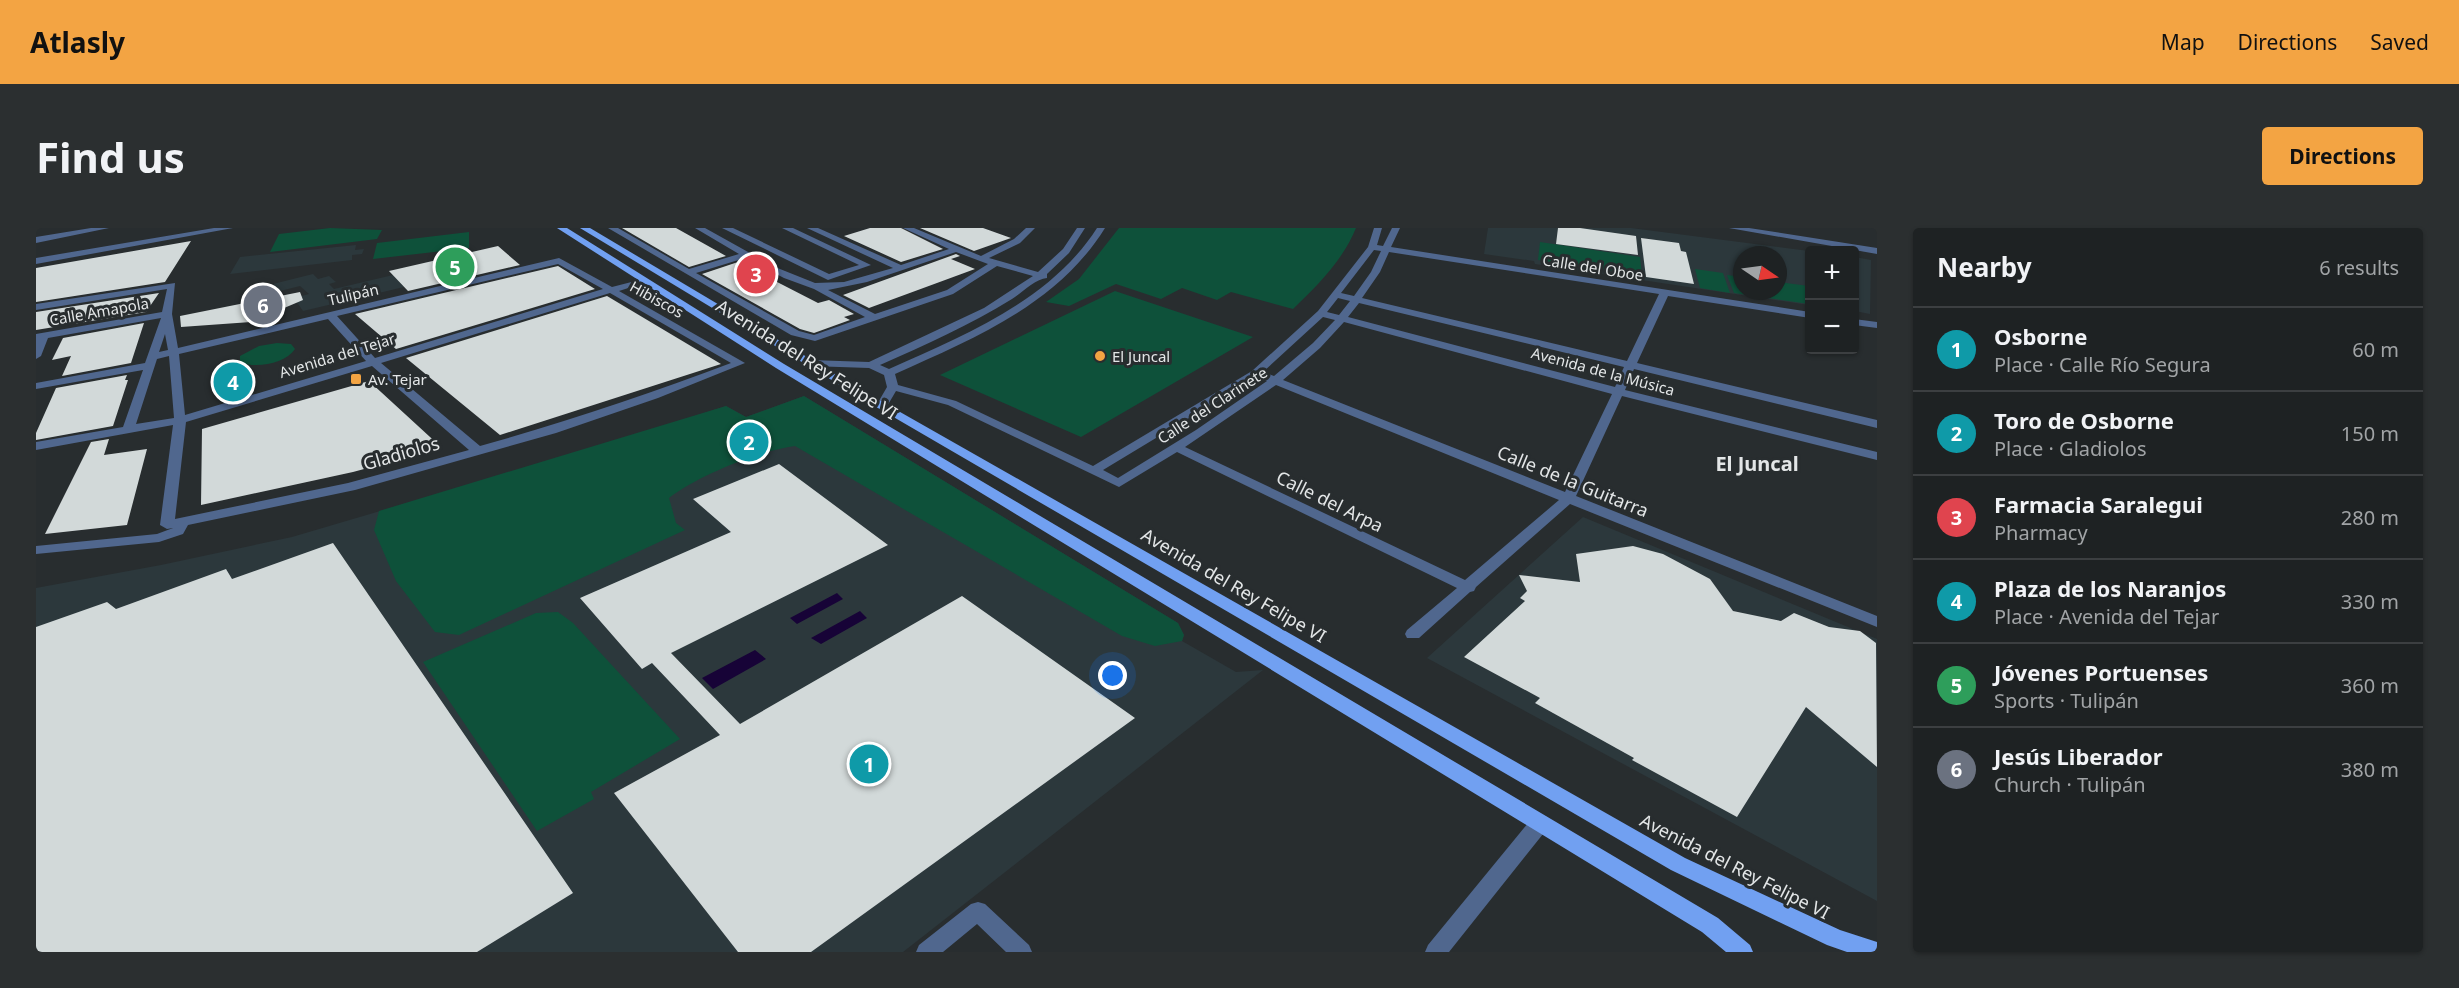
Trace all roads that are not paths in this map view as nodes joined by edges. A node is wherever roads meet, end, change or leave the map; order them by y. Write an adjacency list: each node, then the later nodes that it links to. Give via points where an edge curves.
1 (105, 228): 19 (street)
2 (229, 228): 26 (street)
3 (561, 228): 33 (main road, Avenida del Rey Felipe VI)
4 (584, 228): 54 (main road, Avenida del Rey Felipe VI)
5 (612, 228): 30 (street)
6 (699, 228): 24 (street)
7 (726, 228): 8 (street, via 828,277 867,265)
8 (786, 228)
9 (811, 228): 18 (street)
10 (838, 228): 18 (street)
11 (906, 228): 21 (street)
12 (1031, 228): 25 (street, via 1017,241)
13 (1081, 228): 31 (street, via 1074,243)
14 (1101, 228): 32 (street, via 1092,246)
15 (1378, 228): 20 (street, Calle del Clarinete)
16 (1396, 228): 22 (street, Calle del Clarinete)
17 (1733, 228): 23 (street)
18 (822, 233): 29 (street)
19 (36, 240)
20 (1372, 247): 22 (street, Calle del Oboe); 37 (street, Calle del Clarinete)
21 (956, 249): 25 (street); 29 (street)
22 (1388, 250): 36 (street, Calle del Oboe); 38 (street, Calle del Clarinete)
23 (1877, 251)
24 (749, 254): 30 (street); 34 (street, via 797,281)
25 (981, 259): 28 (street)
26 (36, 261)
27 (559, 261): 35 (street, Hibiscos); 43 (street, Tulipán)
28 (995, 263): 31 (street); 44 (street, via 950,292)
29 (898, 267): 34 (street, via 841,286)
30 (688, 272): 44 (street, via 795,333 815,338)
31 (1040, 275): 32 (street); 56 (street, via 946,332)
32 (1059, 279): 57 (street, via 964,338)
33 (644, 280): 35 (street, Avenida del Tejar); 78 (main road, Avenida del Rey Felipe VI, via 780,366)
34 (815, 286): 44 (street)
35 (610, 290): 52 (street, Avenida del Tejar); 53 (street, Hibiscos)
36 (1664, 294): 42 (street, Calle del Oboe); 55 (street)
37 (1337, 295): 38 (street, Avenida de la Música); 40 (street, Calle del Clarinete)
38 (1359, 299): 45 (street, Calle del Clarinete); 55 (street, Avenida de la Música)
39 (36, 307): 41 (street, via 172,285)
40 (1321, 313): 45 (street, Avenida de la Música); 58 (street, Calle del Clarinete)
41 (167, 314): 48 (street, Calle Amapola); 49 (street); 51 (street)
42 (1805, 314)
43 (330, 315): 49 (street, Tulipán); 52 (street)
44 (872, 317)
45 (1344, 318): 59 (street, Calle del Clarinete); 62 (street, Avenida de la Música)
46 (1859, 323): 47 (street)
47 (1877, 325)
48 (40, 336): 50 (street)
49 (174, 353): 51 (street, Tulipán); 64 (street)
50 (36, 356)
51 (152, 361): 60 (street, Tulipán); 66 (street)
52 (374, 361): 64 (street, Avenida del Tejar); 69 (street)
53 (740, 363): 69 (street, Gladiolos, via 643,400)
54 (810, 363): 56 (street); 63 (main road, Avenida del Rey Felipe VI)
55 (1632, 364): 62 (street); 65 (street, Avenida de la Música)
56 (871, 365): 57 (street)
57 (889, 373): 61 (street)
58 (1256, 373): 59 (street, Calle de la Guitarra); 71 (street, Calle del Clarinete)
59 (1277, 382): 68 (street, Calle del Clarinete); 72 (street, Calle de la Guitarra)
60 (36, 386)
61 (893, 387): 63 (street); 71 (street, via 952,403)
62 (1619, 392): 70 (street, Avenida de la Música); 72 (street)
63 (882, 406): 83 (main road, Avenida del Rey Felipe VI, via 1677,864 1835,938)
64 (180, 420): 66 (street, Avenida del Tejar); 73 (street, Gladiolos, via 166,525)
65 (1877, 424)
66 (128, 430): 67 (street, Avenida del Tejar)
67 (36, 446)
68 (1176, 447): 71 (street, Calle del Clarinete, via 1119,483); 75 (street, Calle del Arpa)
69 (477, 450): 73 (street, Gladiolos, via 350,487)
70 (1877, 456)
71 (1093, 471)
72 (1568, 499): 75 (street); 76 (street, Calle de la Guitarra)
73 (186, 521): 74 (street, via 178,531 159,538)
74 (36, 550)
75 (1469, 588): 77 (street)
76 (1877, 622)
77 (1413, 634)
78 (1540, 823): 81 (street); 82 (main road, Avenida del Rey Felipe VI, via 1710,925)
79 (927, 952): 80 (street, via 978,911)
80 (1021, 952)
81 (1436, 952)
82 (1742, 952)
83 (1876, 952)

